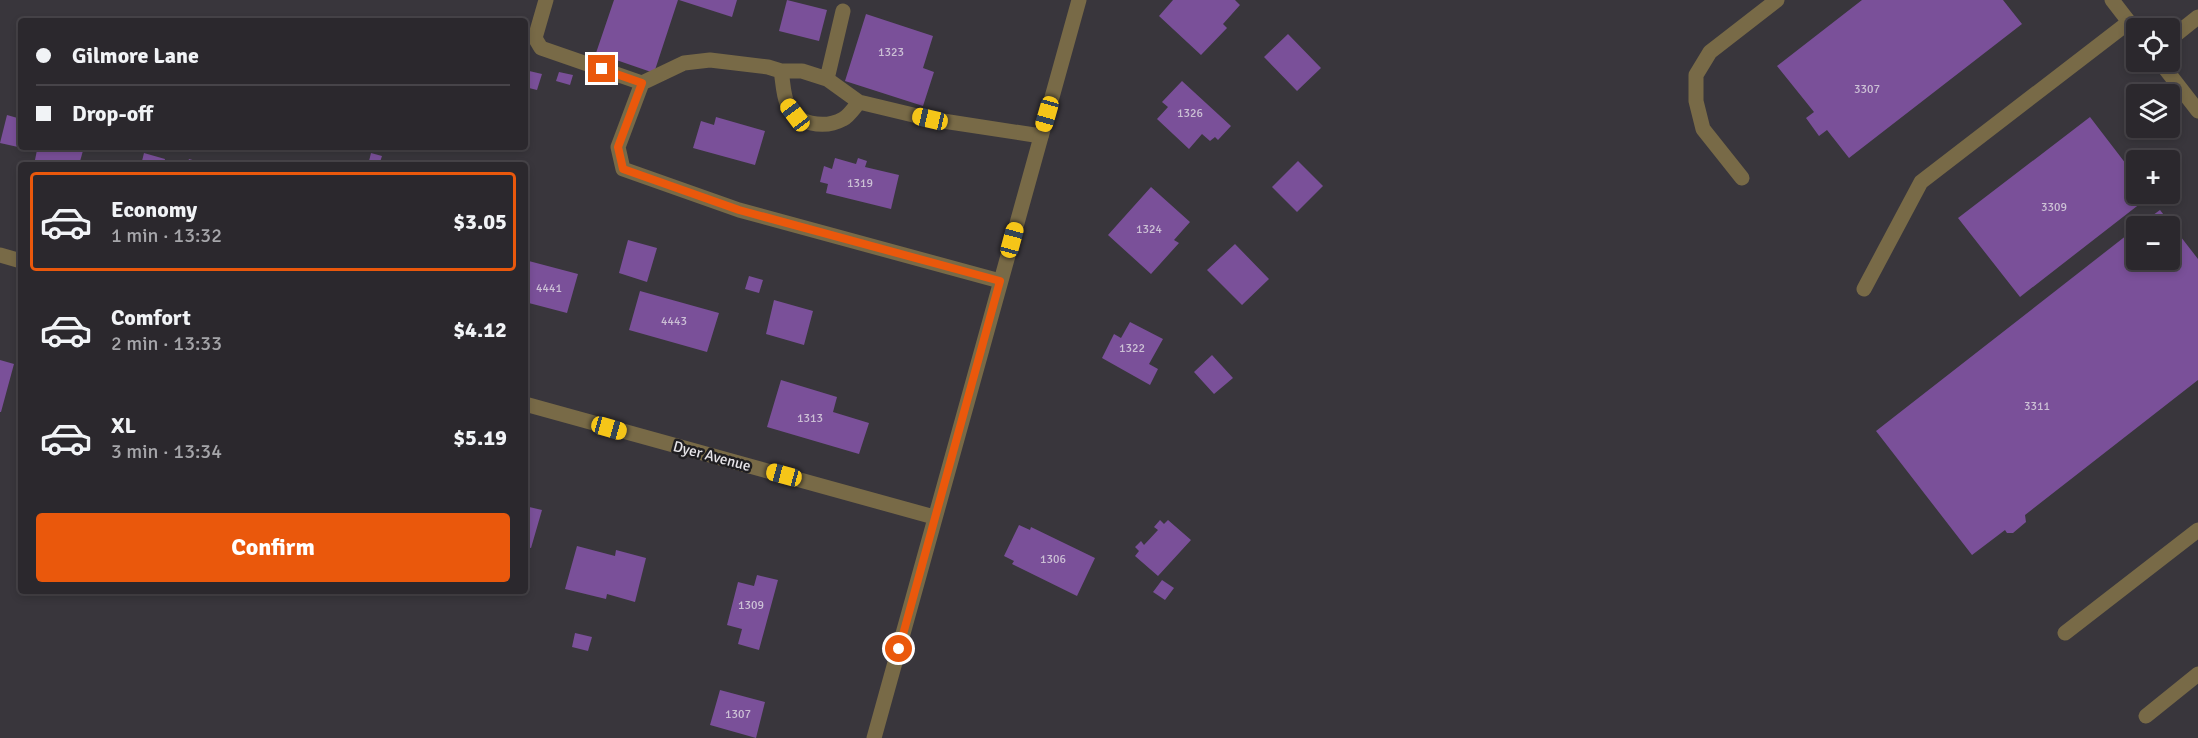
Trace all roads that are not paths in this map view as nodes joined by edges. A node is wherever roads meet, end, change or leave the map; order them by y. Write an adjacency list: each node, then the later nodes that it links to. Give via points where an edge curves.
1 (546, 0): 13 (street, via 535,38 542,48)
2 (1079, 0): 16 (street)
3 (1777, 0): 17 (street, via 1710,52 1696,75 1696,101 1703,129)
4 (2112, 0): 7 (street)
5 (843, 11): 12 (street)
6 (2198, 17): 9 (street)
7 (2126, 19)
8 (2126, 31): 21 (street, via 1921,182)
9 (2180, 31)
10 (781, 71): 12 (street, via 802,71); 13 (street, via 710,60 684,63); 14 (street, via 787,105 806,121 822,126 833,123 844,119)
11 (2168, 72): 15 (street)
12 (827, 80): 14 (street)
13 (642, 83): 20 (street, via 618,147 623,169 739,210)
14 (859, 102): 16 (street, via 930,119)
15 (2198, 111)
16 (1041, 136): 20 (street)
17 (1742, 178)
18 (0, 255): 19 (street)
19 (18, 260)
20 (1000, 281): 23 (street)
21 (1864, 289)
22 (528, 405): 23 (street, Dyer Avenue)
23 (934, 517): 28 (street)
24 (2198, 530): 25 (street)
25 (2065, 633)
26 (2198, 674): 27 (street)
27 (2146, 716)
28 (874, 738)

